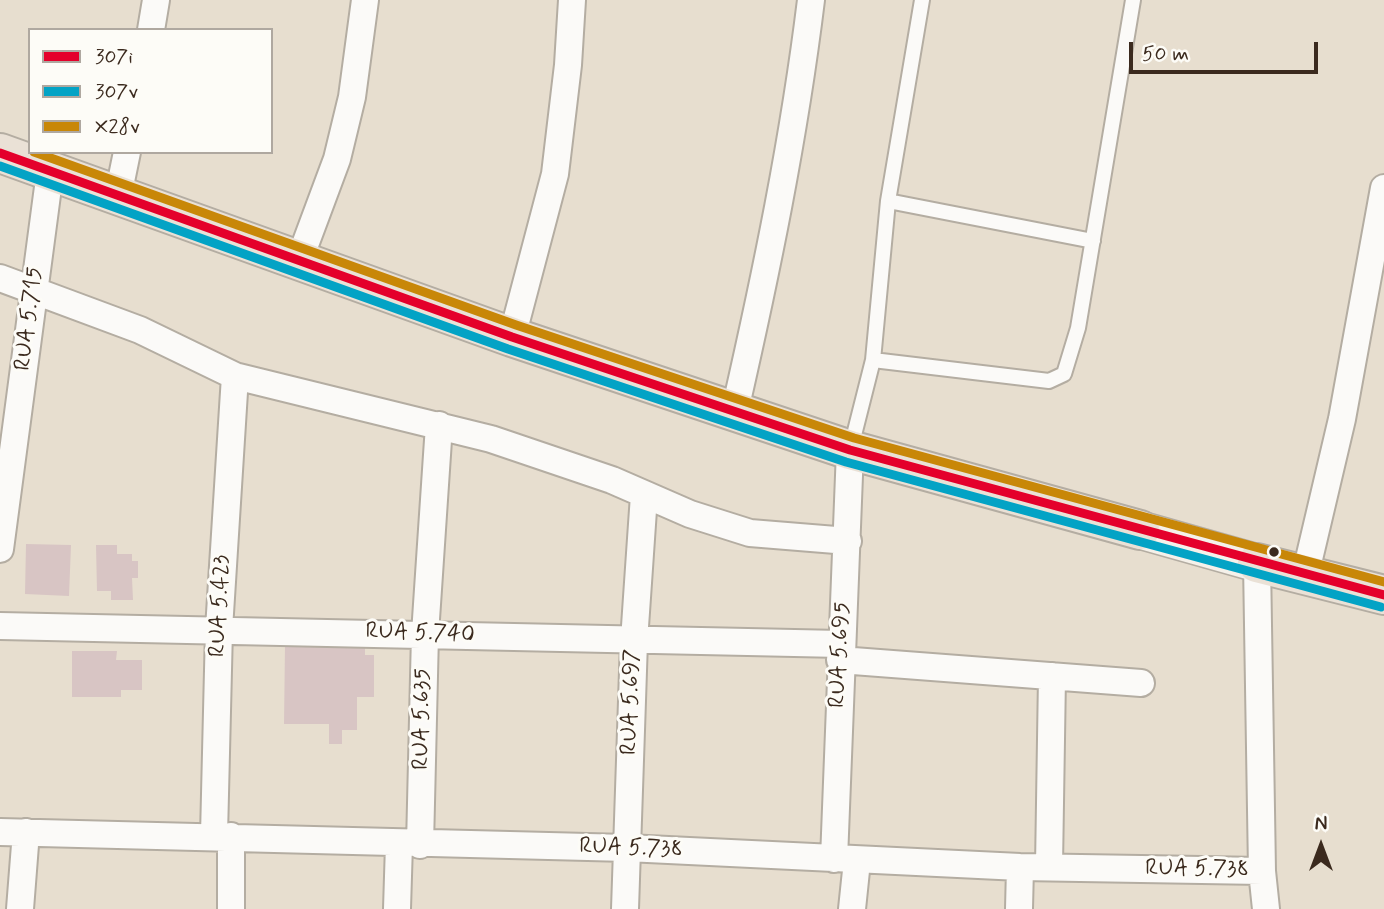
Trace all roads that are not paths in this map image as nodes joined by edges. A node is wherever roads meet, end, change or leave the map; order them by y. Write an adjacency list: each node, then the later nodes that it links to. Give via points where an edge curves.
1 (156, 0): 7 (street)
2 (365, 0): 15 (street, via 352,97 337,159)
3 (572, 0): 18 (street, via 555,174)
4 (811, 0): 21 (street, via 771,251)
5 (922, 0): 13 (lane)
6 (1133, 0): 14 (lane)
7 (151, 28)
8 (0, 153): 10 (main road)
9 (127, 154): 12 (street)
10 (50, 172): 12 (main road); 17 (street, RUA 5.715)
11 (1384, 188): 29 (street, via 1342,419)
12 (118, 196): 15 (main road)
13 (888, 201): 14 (lane); 19 (lane)
14 (1093, 241): 19 (lane, via 1079,328 1064,374 1049,381)
15 (299, 261): 18 (main road)
16 (0, 278): 17 (street)
17 (33, 289): 20 (street, via 140,330); 27 (street, RUA 5.715)
18 (512, 337): 21 (main road)
19 (873, 360): 23 (lane)
20 (235, 376): 22 (street); 33 (street, RUA 5.423)
21 (735, 410): 23 (main road)
22 (439, 425): 24 (street, via 491,439); 34 (street, RUA 5.635)
23 (850, 450): 25 (main road); 26 (street, RUA 5.695)
24 (644, 495): 26 (street, via 750,533); 35 (street, RUA 5.697)
25 (1140, 530): 28 (main road)
26 (848, 541): 36 (street, RUA 5.695)
27 (0, 549)
28 (1258, 561): 29 (main road); 30 (main road); 46 (street)
29 (1305, 576): 31 (main road)
30 (1384, 584)
31 (1384, 595)
32 (0, 626): 33 (street, RUA 5.740)
33 (219, 629): 34 (street, RUA 5.740); 40 (street, RUA 5.423)
34 (425, 634): 35 (street, RUA 5.740); 41 (street, RUA 5.635)
35 (635, 641): 36 (street, RUA 5.740); 42 (street, RUA 5.697)
36 (841, 652): 37 (street, RUA 5.740); 43 (street, RUA 5.695)
37 (1052, 676): 38 (street, RUA 5.740); 44 (street)
38 (1141, 683)
39 (13, 832): 40 (street, RUA 5.738); 47 (street)
40 (222, 836): 41 (street, RUA 5.738); 48 (street, RUA 5.423)
41 (410, 844): 42 (street, RUA 5.738); 49 (street, RUA 5.635)
42 (626, 848): 43 (street, RUA 5.738); 50 (street, RUA 5.697)
43 (846, 860): 45 (street, RUA 5.738); 51 (street, RUA 5.695)
44 (1049, 866): 45 (street, RUA 5.738); 46 (street, RUA 5.738)
45 (1020, 867): 52 (street)
46 (1262, 871): 53 (street)
47 (20, 909)
48 (231, 909)
49 (397, 909)
50 (625, 909)
51 (852, 909)
52 (1019, 909)
53 (1266, 909)

